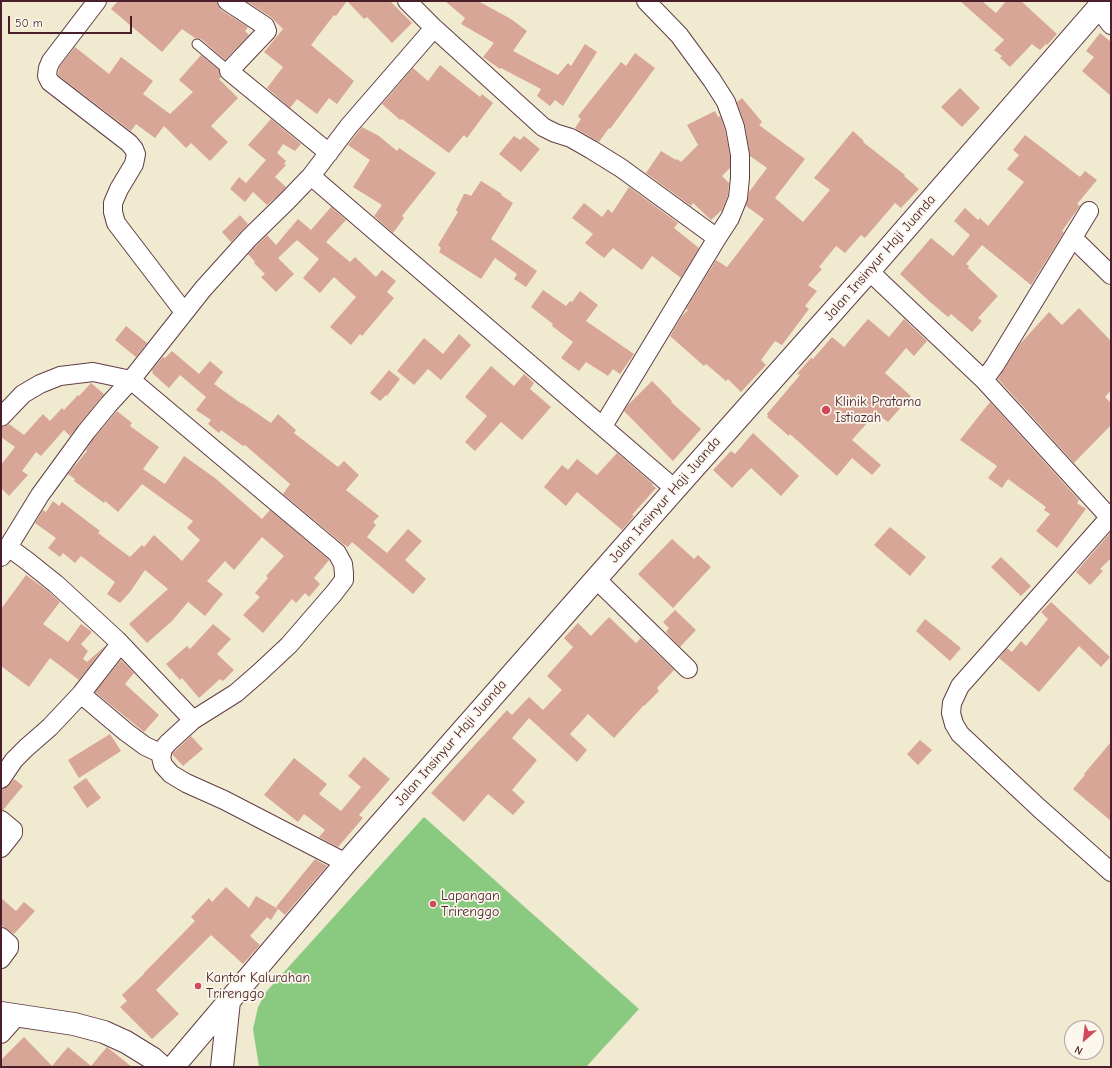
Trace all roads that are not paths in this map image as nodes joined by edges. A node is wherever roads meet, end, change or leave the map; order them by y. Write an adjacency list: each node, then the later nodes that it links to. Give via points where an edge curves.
1 (97, 1): 16 (street, via 51,61 48,76 50,82 134,148 134,164 113,203 116,223)
2 (227, 1): 8 (street, via 265,26 267,30)
3 (407, 1): 6 (street)
4 (646, 1): 12 (street, via 678,35 712,80 726,102 735,127 740,155 738,198 730,218)
5 (1104, 11): 14 (main road, Jalan Insinyur Haji Juanda)
6 (434, 28): 9 (street, via 348,126); 12 (street, via 543,127 570,138 621,168)
7 (197, 44): 8 (lane)
8 (230, 71): 9 (street)
9 (329, 153): 10 (street)
10 (310, 176): 16 (street, via 249,238); 20 (street)
11 (1089, 211): 13 (street)
12 (717, 238): 20 (street)
13 (1073, 238): 15 (street); 18 (street)
14 (869, 271): 18 (street); 21 (main road, Jalan Insinyur Haji Juanda)
15 (1111, 275)
16 (184, 312): 17 (street)
17 (131, 380): 19 (street, via 92,372 60,376 23,394); 23 (street, via 66,457); 28 (street, via 337,554 343,564 344,580 289,645 236,693)
18 (984, 380): 22 (street)
19 (1, 417)
20 (603, 426): 21 (street)
21 (675, 489): 24 (main road, Jalan Insinyur Haji Juanda)
22 (1110, 519): 34 (street, via 960,686 950,713 960,734)
23 (4, 553): 25 (street, via 56,584)
24 (596, 579): 26 (street); 33 (main road, Jalan Insinyur Haji Juanda)
25 (120, 644): 27 (street); 28 (street)
26 (688, 669)
27 (81, 694): 29 (street, via 126,732 145,746); 30 (street, via 50,728 14,760)
28 (193, 720): 29 (street, via 168,743)
29 (162, 754): 33 (street, via 163,765 171,774 186,783)
30 (1, 779)
31 (1, 820): 32 (street, via 13,830)
32 (1, 848)
33 (346, 863): 37 (main road, Jalan Insinyur Haji Juanda)
34 (1111, 872)
35 (1, 937): 36 (street, via 9,944)
36 (1, 959)
37 (229, 1001): 41 (main road, Jalan Insinyur Haji Juanda); 42 (main road)
38 (9, 1015): 39 (street); 40 (main road, via 74,1024 104,1032 126,1042)
39 (1, 1034)
40 (162, 1067)
41 (173, 1067)
42 (222, 1067)

